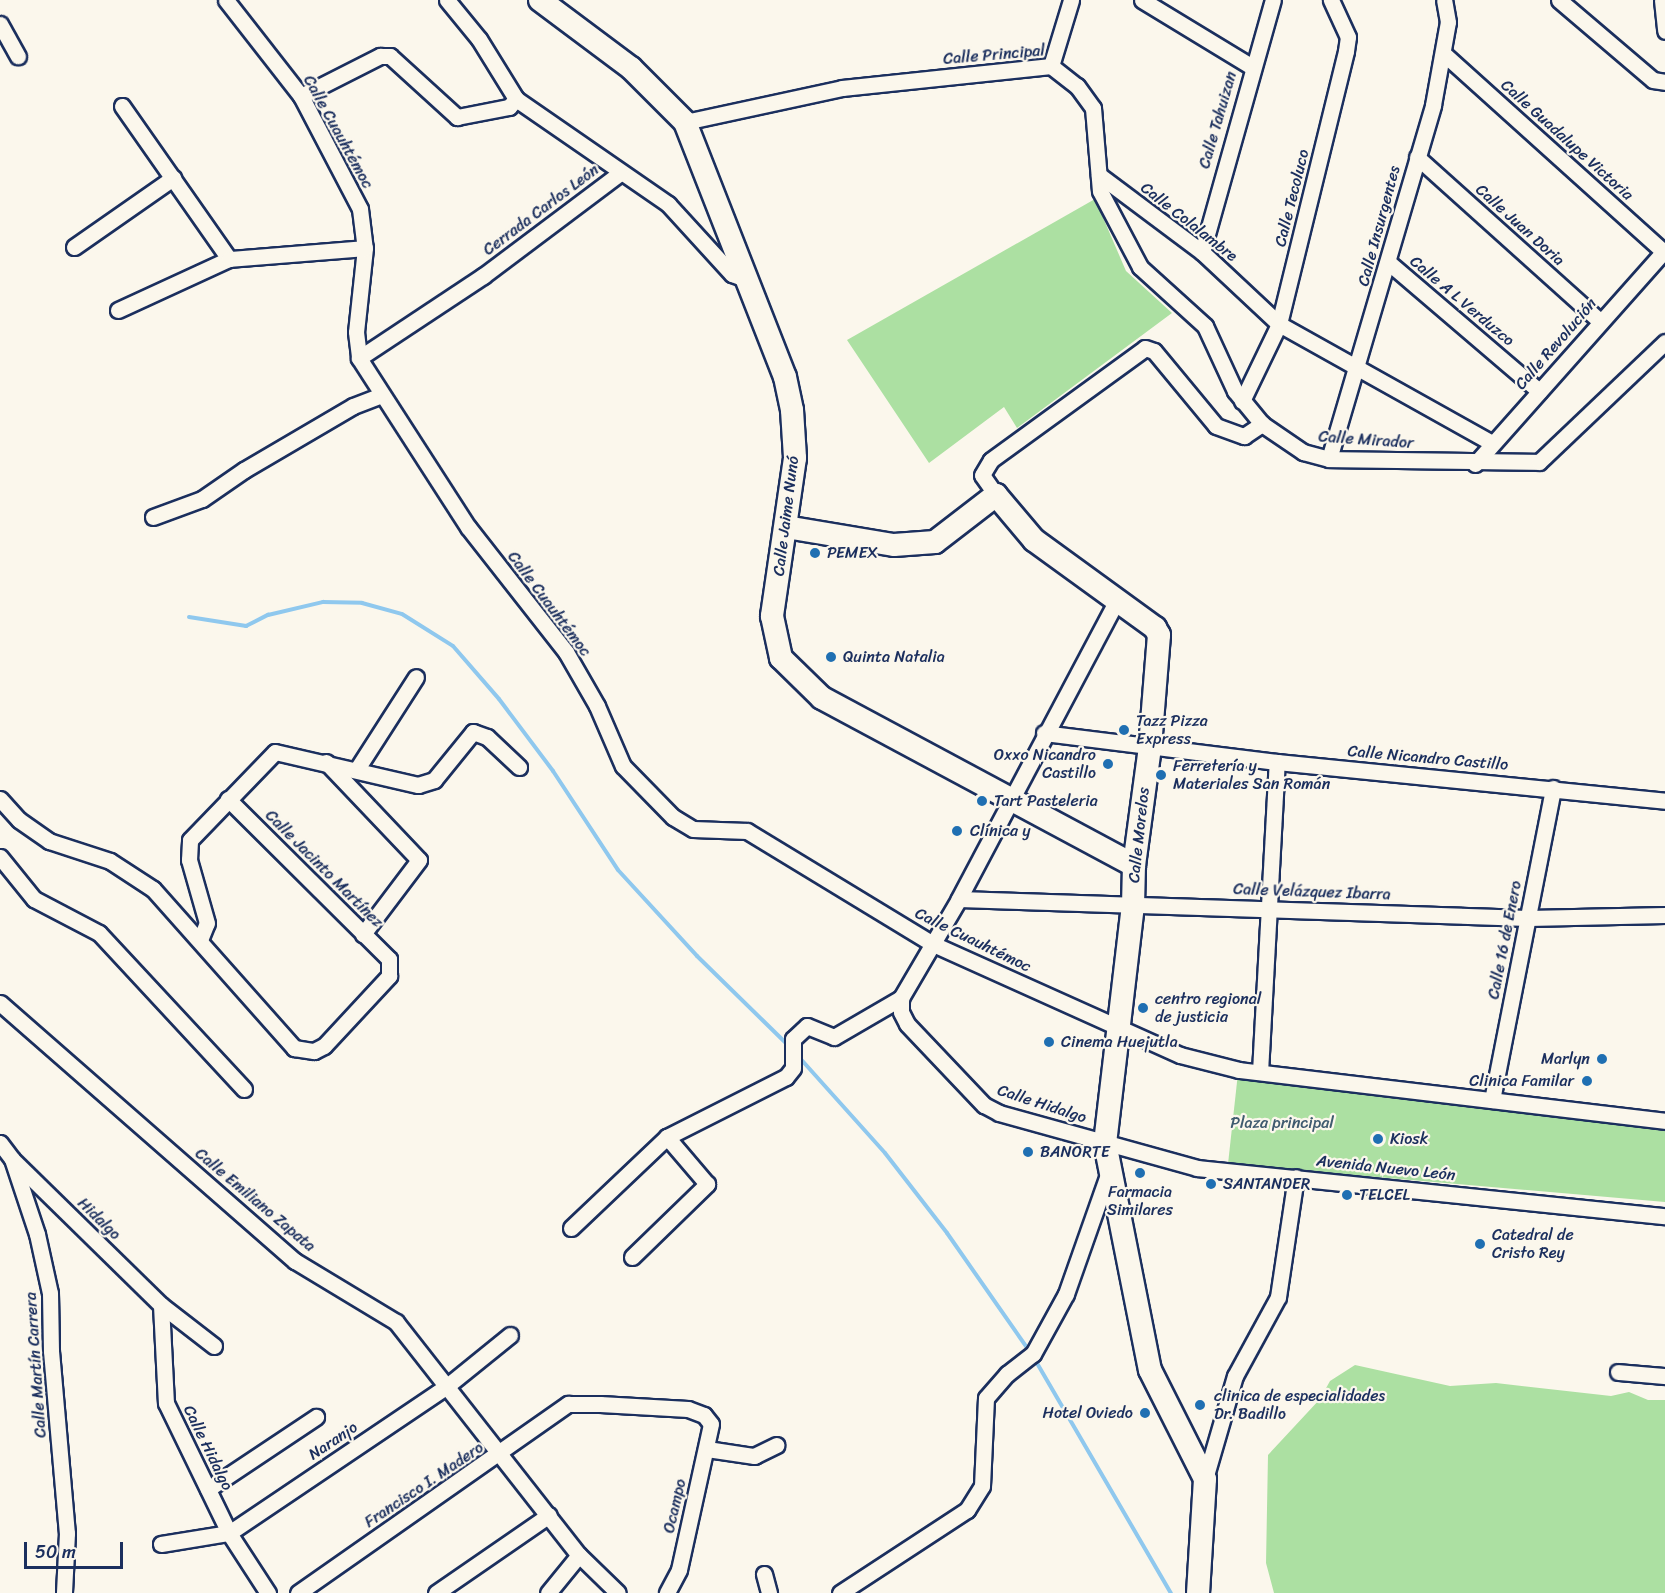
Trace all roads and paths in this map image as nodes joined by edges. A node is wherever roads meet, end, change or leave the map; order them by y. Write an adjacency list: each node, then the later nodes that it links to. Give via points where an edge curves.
1 (226, 0): 18 (street, Calle Cuauhtémoc)
2 (447, 0): 19 (street, via 479,39)
3 (540, 0): 21 (main road, via 631,68)
4 (1071, 0): 15 (street)
5 (1142, 0): 16 (street)
6 (1273, 0): 16 (street, Calle Tahuizan)
7 (1331, 0): 36 (street, Calle Tecoluco, via 1348,37 1346,51)
8 (1444, 0): 13 (street, Calle Insurgentes, via 1448,22)
9 (1559, 0): 17 (street)
10 (1662, 0): 12 (street)
11 (0, 24): 14 (street)
12 (1665, 31)
13 (1444, 54): 22 (street, Calle Insurgentes); 29 (street, Calle Guadalupe Victoria)
14 (18, 56)
15 (1051, 66): 21 (street, Calle Principal, via 842,88); 24 (street, Calle Principal, via 1077,86 1093,108)
16 (1252, 67): 28 (street, Calle Tahuizan)
17 (1659, 81)
18 (301, 96): 19 (street, via 380,56 390,56 457,117 509,107); 27 (street, Calle Cuauhtémoc, via 360,209)
19 (516, 99): 23 (street)
20 (122, 106): 25 (street)
21 (685, 122): 32 (main road, Calle Jaime Nunó)
22 (1417, 157): 31 (street, Calle Insurgentes); 35 (street, Calle Juan Doria)
23 (620, 173): 32 (street, via 668,204 732,274); 38 (street, Cerrada Carlos León, via 483,276)
24 (1099, 175): 28 (street, Calle Colalambre); 33 (street, Calle Principal, via 1100,191 1140,267)
25 (173, 178): 26 (street); 30 (street)
26 (74, 247)
27 (365, 248): 30 (street); 38 (street, Calle Cuauhtémoc, via 356,332)
28 (1202, 252): 36 (street, Calle Colalambre)
29 (1665, 252): 35 (street, Calle Revolución)
30 (230, 259): 34 (street)
31 (1388, 262): 39 (street, Calle Insurgentes); 40 (street, Calle A L Verduzco)
32 (748, 280): 49 (main road, Calle Jaime Nunó, via 785,376 792,410 795,458)
33 (1164, 289): 42 (street, Calle Mirador, via 1205,326)
34 (118, 310)
35 (1600, 321): 40 (street, Calle Revolución)
36 (1279, 324): 39 (street, Calle Colalambre); 42 (street, Calle Tecoluco)
37 (1665, 342): 46 (street, Calle Mirador, via 1539,462)
38 (359, 358): 41 (street, Calle Cuauhtémoc)
39 (1358, 371): 44 (street, Calle Colalambre); 45 (street, Calle Insurgentes)
40 (1539, 391): 44 (street, Calle Revolución)
41 (381, 395): 48 (street, via 303,435 202,499); 72 (street, Calle Cuauhtémoc, via 468,527 566,652 597,706 623,766 674,817 693,829 747,831)
42 (1242, 402): 43 (street, Calle Mirador)
43 (1262, 424): 45 (street, Calle Mirador, via 1303,452); 47 (street, via 1244,436 1216,426 1154,351 1145,348 991,460 982,475)
44 (1492, 443): 46 (street, Calle Revolución)
45 (1329, 459): 46 (street, Calle Mirador)
46 (1475, 464)
47 (996, 495): 49 (main road, via 935,542 894,545); 50 (main road, Calle Morelos, via 1034,540)
48 (153, 517)
49 (786, 527): 59 (main road, Calle Jaime Nunó, via 772,615 781,658 822,698)
50 (1116, 602): 52 (street); 53 (main road, Calle Morelos, via 1155,628 1158,635)
51 (416, 677): 57 (street)
52 (1044, 733): 53 (street, Calle Nicandro Castillo); 59 (street)
53 (1150, 747): 55 (street, Calle Nicandro Castillo); 64 (main road, Calle Morelos)
54 (327, 762): 57 (street); 61 (street, via 275,752); 70 (street, via 419,860)
55 (1277, 762): 58 (street, Calle Nicandro Castillo); 67 (street)
56 (519, 767): 57 (street, via 487,738 473,732 434,780 418,784)
57 (357, 769)
58 (1552, 788): 62 (street, Calle Nicandro Castillo); 69 (street, Calle 16 de Enero)
59 (1011, 797): 64 (main road, Calle Jaime Nunó); 65 (street)
60 (0, 799): 71 (street, via 19,820 49,841 110,861 153,888)
61 (228, 799): 70 (street, Calle Jacinto Martínez); 71 (street, via 190,840 189,860 207,923)
62 (1665, 801)
63 (0, 857): 77 (street, via 34,899 99,933)
64 (1134, 865): 66 (main road, Calle Morelos)
65 (959, 899): 66 (street, Calle Velázquez Ibarra); 72 (street)
66 (1133, 905): 67 (street, Calle Velázquez Ibarra); 75 (main road, Calle Morelos)
67 (1269, 908): 69 (street, Calle Velázquez Ibarra); 76 (street)
68 (1665, 915): 69 (street, Calle Velázquez Ibarra)
69 (1528, 918): 78 (street, Calle 16 de Enero)
70 (363, 934): 71 (street, Calle Jacinto Martínez, via 389,959 389,976 314,1052 294,1048)
71 (200, 939)
72 (933, 944): 74 (street); 75 (street, Calle Cuauhtémoc)
73 (0, 1003): 94 (street, Calle Emiliano Zapata, via 295,1260 396,1322)
74 (901, 1005): 80 (street, via 834,1037 807,1026 793,1039 794,1068 786,1077); 82 (street, Calle Hidalgo, via 907,1024 984,1105 999,1113)
75 (1119, 1030): 76 (street, Calle Cuauhtémoc, via 1180,1055); 82 (main road, Calle Morelos)
76 (1260, 1072): 78 (street, Calle Cuauhtémoc)
77 (244, 1089)
78 (1492, 1100): 79 (street, Calle Cuauhtémoc)
79 (1665, 1121)
80 (667, 1137): 87 (street); 88 (street, via 707,1184)
81 (0, 1143): 83 (street, Calle Martín Carrera)
82 (1105, 1143): 84 (main road, Calle Morelos); 85 (street, Avenida Nuevo León, via 1197,1168)
83 (12, 1159): 89 (street, Hidalgo); 107 (street, Calle Martín Carrera, via 37,1234 50,1293 51,1351 67,1533)
84 (1110, 1171): 100 (main road, Calle Morelos, via 1150,1370); 115 (street, via 1066,1294 1033,1354 1007,1374 986,1398 982,1486 967,1510)
85 (1296, 1177): 86 (street, Avenida Nuevo León); 100 (street, via 1278,1297 1235,1376)
86 (1665, 1216)
87 (571, 1228)
88 (632, 1257)
89 (161, 1305): 91 (street, Hidalgo); 101 (street, Calle Hidalgo, via 166,1403)
90 (510, 1335): 94 (street, Naranjo)
91 (214, 1346)
92 (1618, 1372): 93 (street)
93 (1665, 1376)
94 (447, 1386): 99 (street, Calle Emiliano Zapata); 103 (street, Naranjo)
95 (568, 1404): 98 (street, Ocampo, via 688,1409 704,1414 711,1424); 99 (street, Francisco I. Madero)
96 (316, 1417): 101 (street)
97 (777, 1445): 98 (street, via 754,1456)
98 (707, 1449): 113 (street, Ocampo, via 679,1570)
99 (499, 1456): 102 (street, Calle Emiliano Zapata); 109 (street, Francisco I. Madero)
100 (1205, 1479): 116 (main road)
101 (208, 1489): 103 (street, Calle Hidalgo)
102 (549, 1515): 105 (street, Calle Emiliano Zapata); 110 (street)
103 (230, 1533): 104 (street, Naranjo); 108 (street, Calle Hidalgo)
104 (161, 1544)
105 (579, 1555): 111 (street); 112 (street, Calle Emiliano Zapata)
106 (764, 1574): 114 (street)
107 (64, 1593)
108 (268, 1593)
109 (298, 1593)
110 (436, 1593)
111 (548, 1593)
112 (618, 1593)
113 (667, 1593)
114 (769, 1593)
115 (840, 1593)
116 (1198, 1593)

